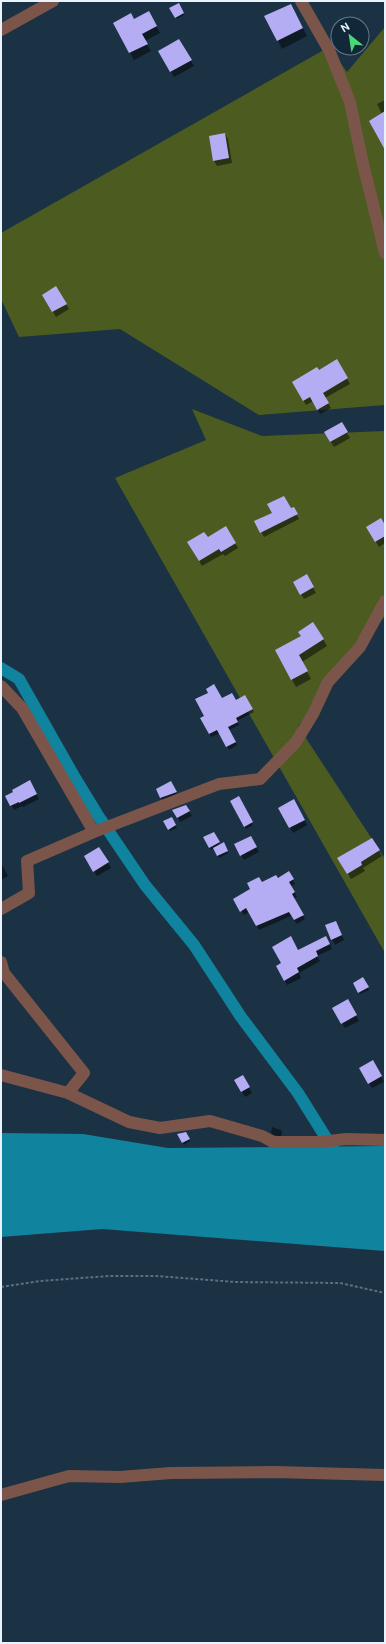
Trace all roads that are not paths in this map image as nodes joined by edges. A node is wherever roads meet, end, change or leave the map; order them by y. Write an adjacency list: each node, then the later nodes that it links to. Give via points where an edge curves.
1 (53, 1): 3 (street)
2 (301, 1): 4 (street, via 329,50 350,102)
3 (1, 30)
4 (385, 253)
5 (385, 601): 7 (street, via 360,647 328,682 296,742 260,778 219,784)
6 (1, 686): 7 (street, via 22,708)
7 (97, 831): 8 (street, via 27,861 29,892)
8 (1, 909)
9 (1, 962): 11 (street, via 4,973 84,1073)
10 (1, 1075): 11 (street)
11 (68, 1093): 12 (street, via 129,1122 160,1128 210,1121 262,1136 273,1142)
12 (385, 1140)
13 (385, 1475): 14 (street, via 171,1472 120,1477 69,1476)
14 (1, 1495)

